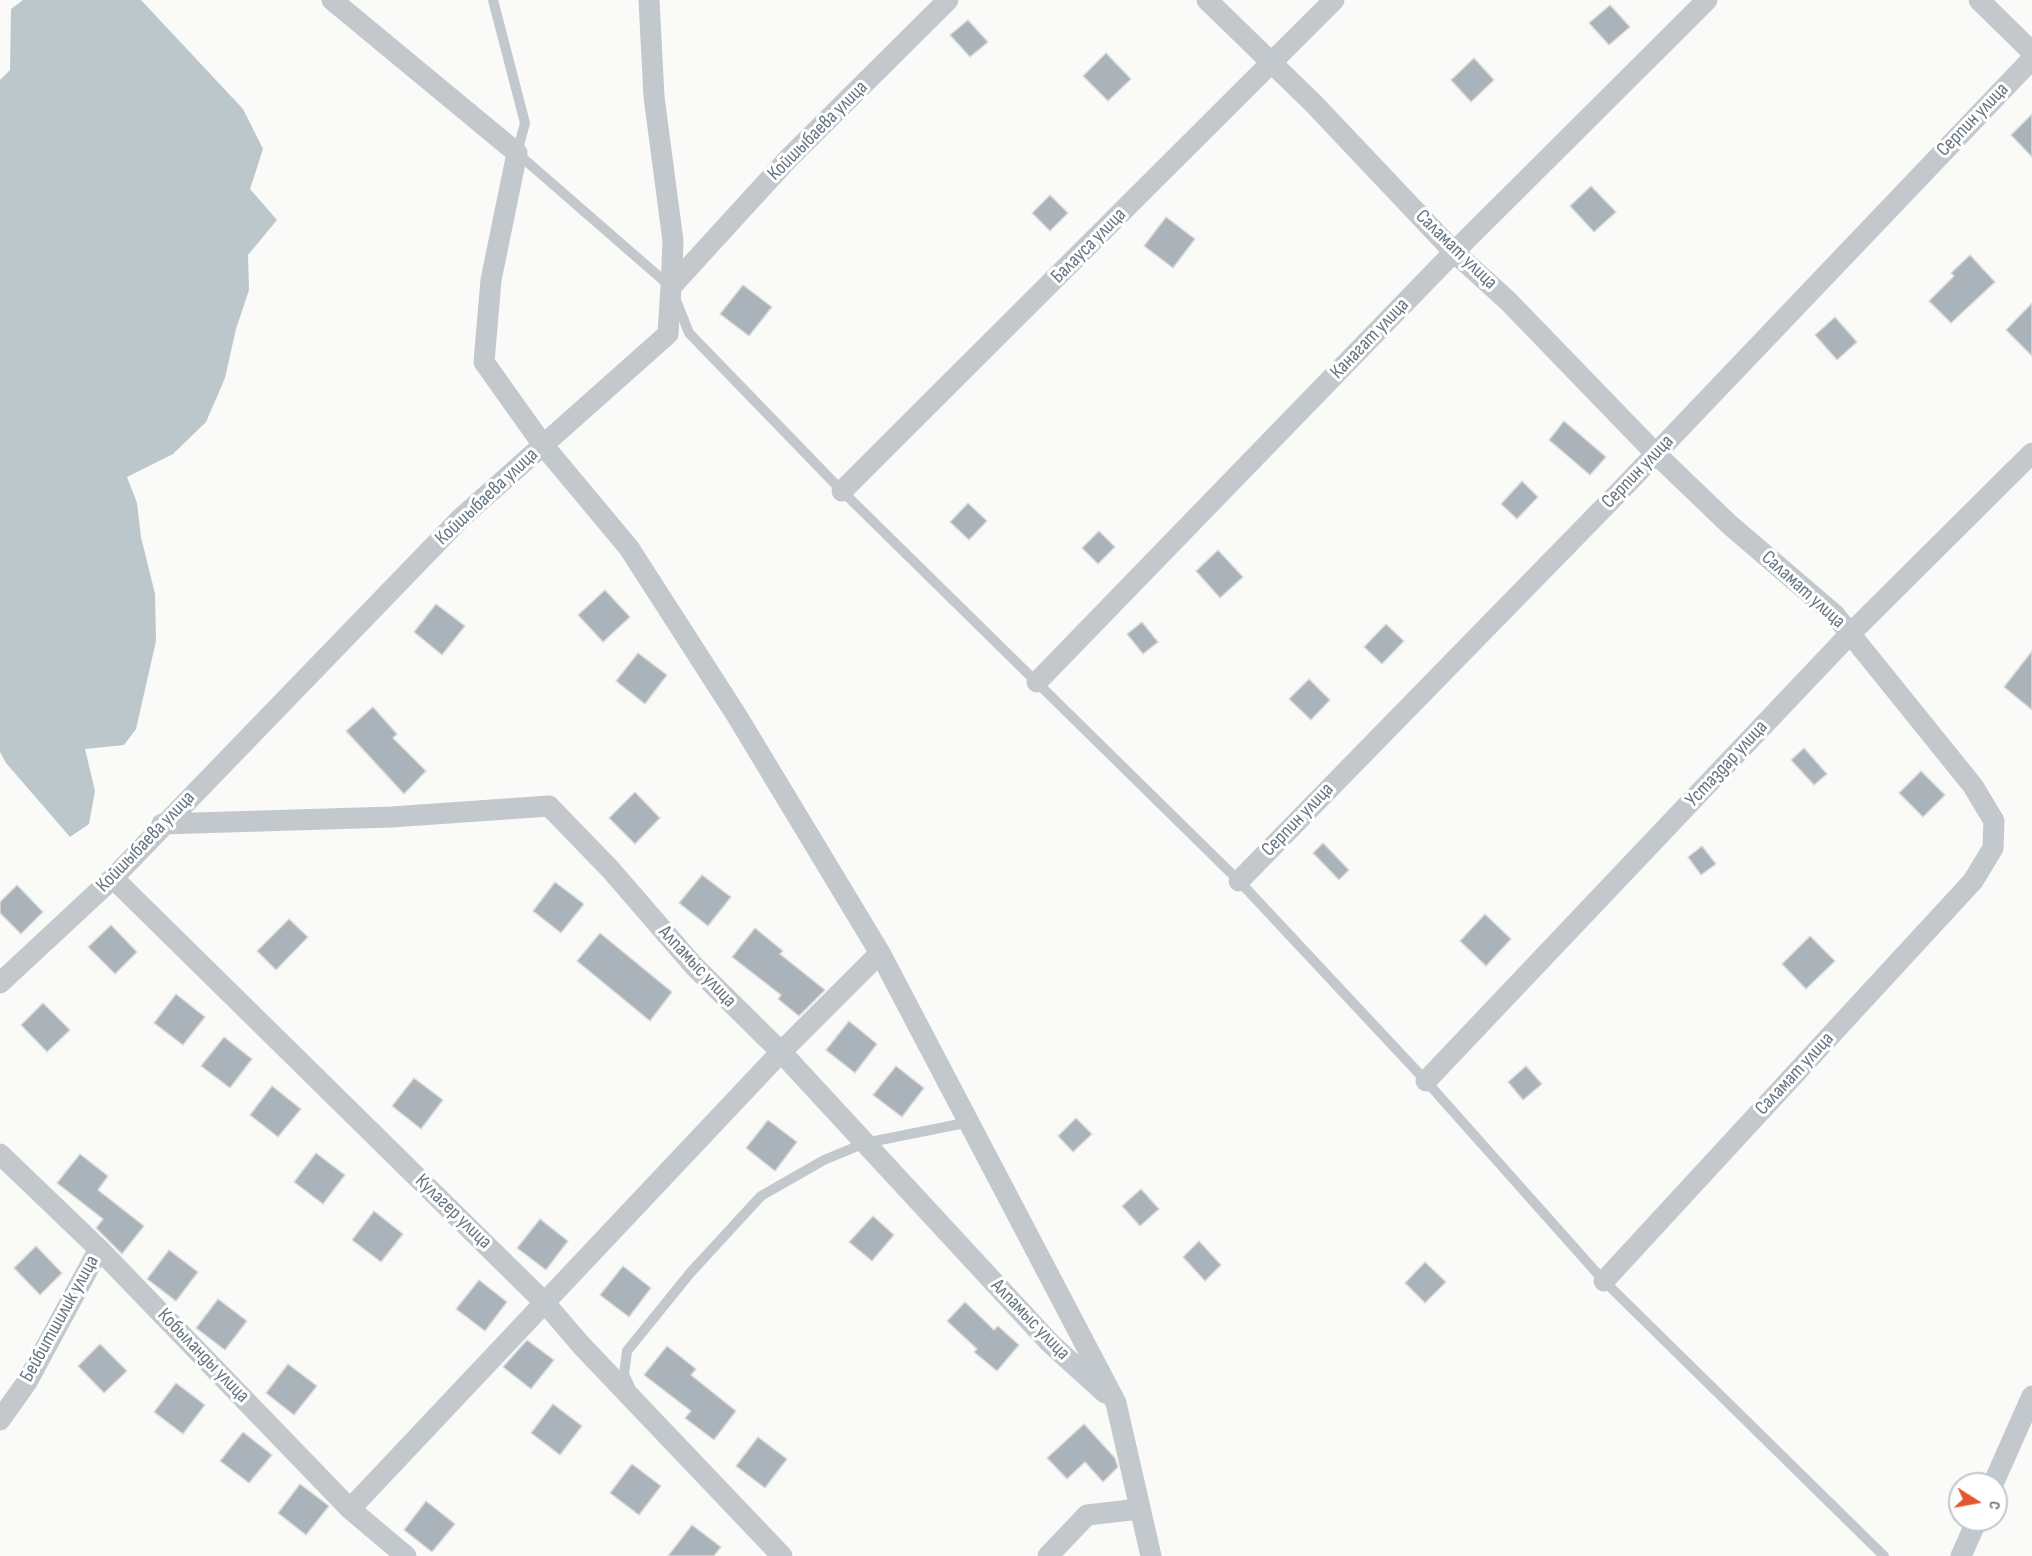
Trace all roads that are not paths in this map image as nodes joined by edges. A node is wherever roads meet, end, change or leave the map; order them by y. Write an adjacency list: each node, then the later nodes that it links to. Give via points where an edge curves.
1 (332, 0): 12 (street)
2 (493, 0): 12 (lane, via 525,123)
3 (649, 0): 14 (street, via 654,97 673,241)
4 (948, 0): 14 (street, Койшыбаева улица, via 788,159)
5 (1207, 0): 11 (street, Саламат улица)
6 (1334, 0): 11 (street, Балауса улица)
7 (1707, 0): 13 (street, Канагат улица)
8 (1979, 0): 9 (street)
9 (2032, 52)
10 (2032, 58): 16 (street, Серпин улица)
11 (1272, 63): 13 (street, Саламат улица); 18 (street, Балауса улица)
12 (517, 153): 14 (lane); 15 (street, via 491,280 484,362)
13 (1454, 252): 16 (street, Саламат улица, via 1508,301); 20 (street, Канагат улица)
14 (671, 287): 15 (street, Койшыбаева улица, via 668,334); 18 (lane, via 689,333)
15 (543, 445): 21 (street, Койшыбаева улица, via 461,518); 24 (street, via 629,548 737,716)
16 (1656, 454): 19 (street, Саламат улица, via 1730,525 1835,615); 23 (street, Серпин улица)
17 (2028, 465): 19 (street, Устаздар улица)
18 (842, 491): 20 (lane)
19 (1850, 634): 27 (street, Устаздар улица); 32 (street, Саламат улица, via 1973,786 1994,821 1993,848 1973,881)
20 (1037, 682): 23 (lane)
21 (162, 824): 22 (street, Койшыбаева улица); 26 (street, Алпамыс улица, via 392,817 549,806 694,966)
22 (112, 878): 25 (street, Койшыбаева улица); 33 (street, Кулагер улица)
23 (1239, 881): 27 (lane)
24 (880, 953): 26 (street); 28 (street)
25 (0, 983)
26 (781, 1052): 29 (street, Алпамыс улица); 33 (street)
27 (1426, 1081): 32 (lane)
28 (971, 1122): 29 (lane); 35 (street)
29 (865, 1143): 35 (street, Алпамыс улица, via 1050,1343); 36 (lane, via 825,1160 761,1196 691,1272 627,1351 624,1374)
30 (0, 1154): 31 (street, Кобыланды улица)
31 (99, 1248): 37 (street, Бейбитшилик улица, via 27,1382); 39 (street, Кобыланды улица)
32 (1604, 1281): 46 (lane)
33 (544, 1303): 36 (street, Кулагер улица); 39 (street)
34 (2032, 1396): 38 (street)
35 (1116, 1403): 40 (street)
36 (639, 1405): 43 (street, Кулагер улица)
37 (0, 1420)
38 (1998, 1472)
39 (350, 1509): 42 (street, Кобыланды улица)
40 (1139, 1509): 44 (street, via 1087,1515); 45 (street)
41 (1972, 1532): 47 (street)
42 (406, 1556)
43 (782, 1556)
44 (1048, 1556)
45 (1151, 1556)
46 (1884, 1556)
47 (1961, 1556)

